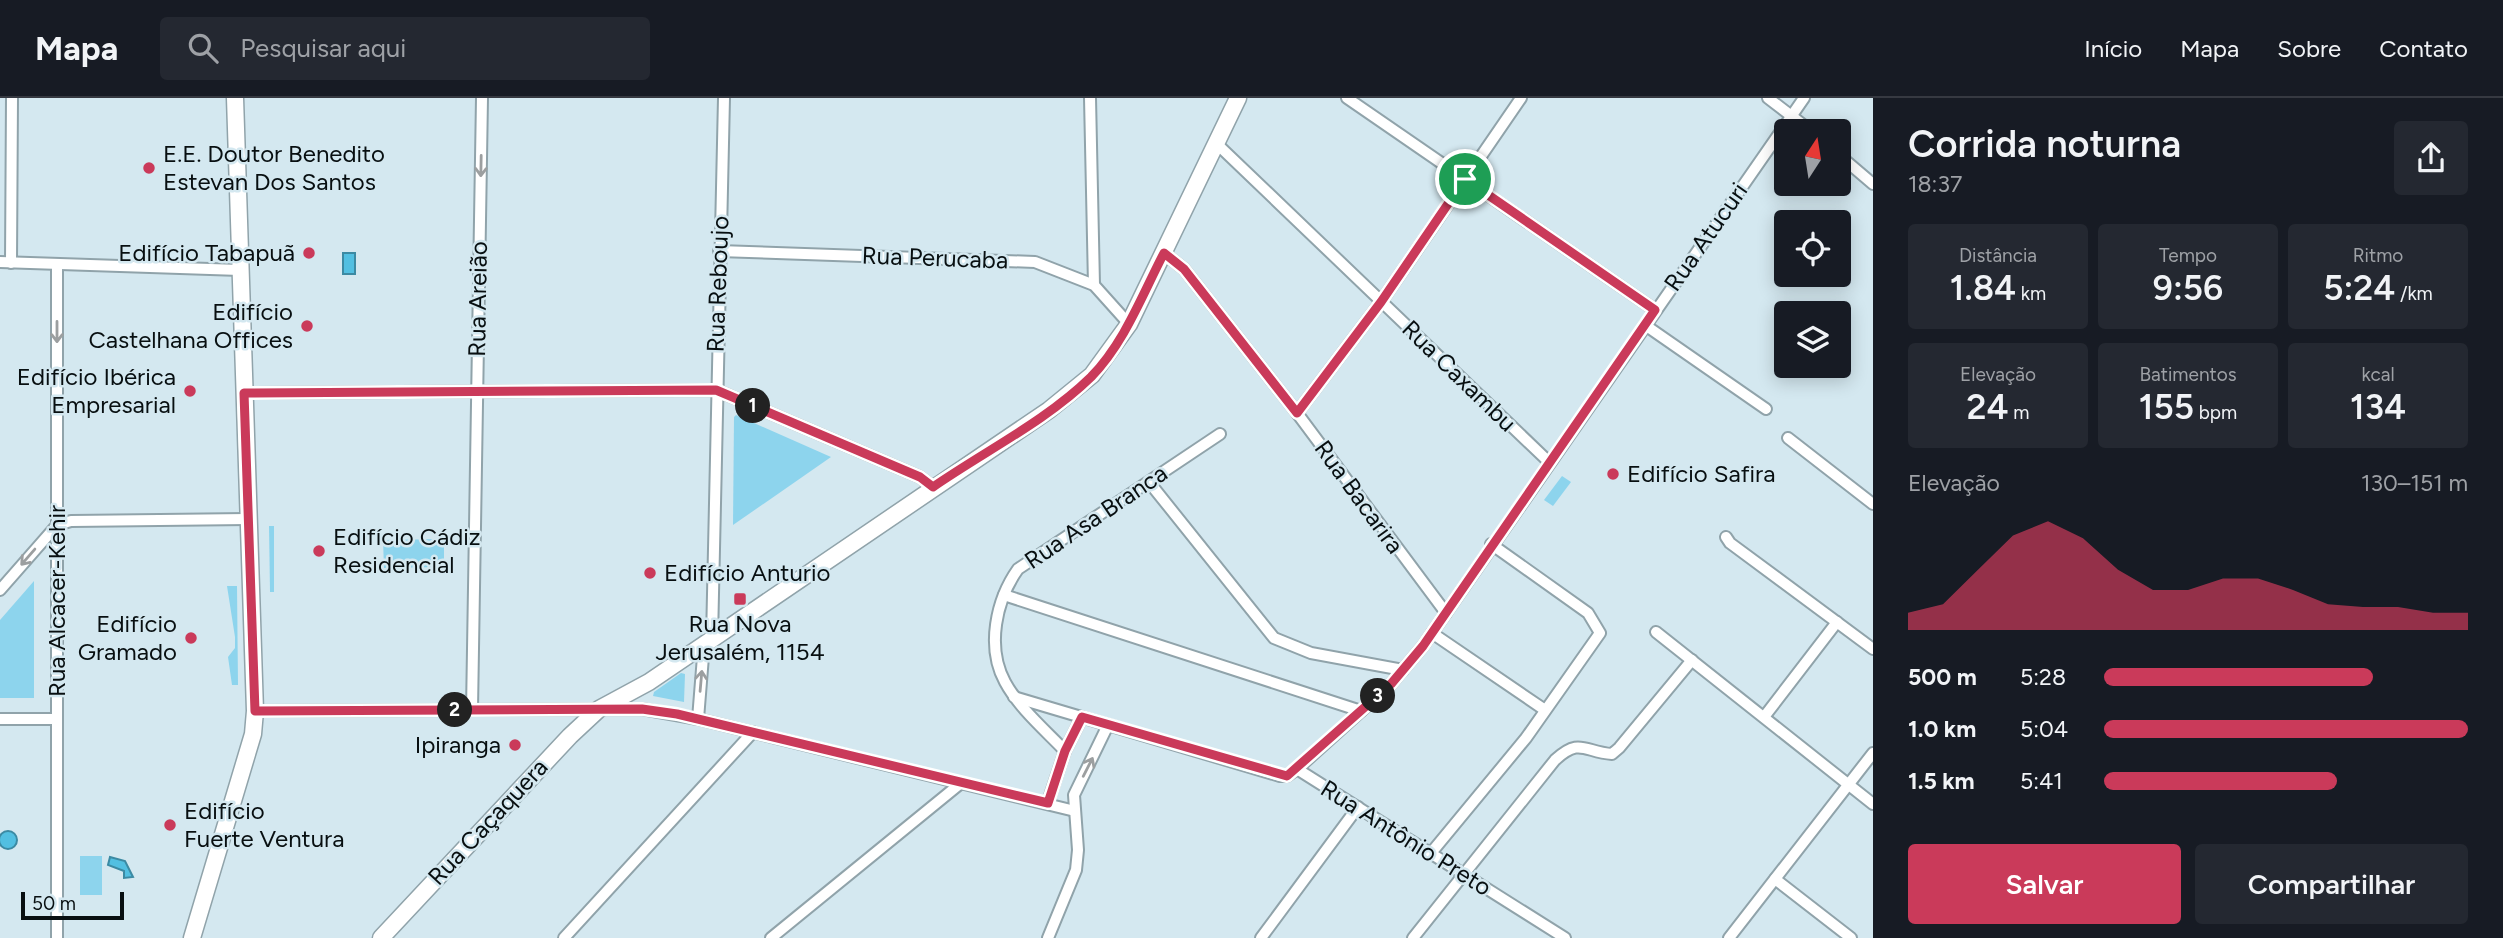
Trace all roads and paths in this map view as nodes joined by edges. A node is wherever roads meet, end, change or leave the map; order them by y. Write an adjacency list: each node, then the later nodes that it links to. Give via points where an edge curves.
1 (12, 98): 19 (street)
2 (235, 98): 21 (street)
3 (482, 98): 28 (street, Rua Areião, one-way to 28)
4 (724, 98): 17 (street, Rua Reboujo)
5 (1090, 98): 22 (street)
6 (1238, 98): 13 (street, Rua Caçaquera)
7 (1347, 98): 15 (street)
8 (1521, 98): 15 (street)
9 (1769, 98): 11 (street)
10 (1804, 98): 11 (street, Rua Atucuri)
11 (1792, 115): 12 (street); 24 (street, Rua Atucuri)
12 (1797, 119)
13 (1217, 144): 18 (street, Rua Caçaquera); 23 (street, Rua Caxambu)
14 (1852, 166): 16 (street)
15 (1465, 179): 23 (street); 24 (street)
16 (1873, 184)
17 (719, 251): 22 (street, Rua Perucaba, via 1035,262); 27 (street, Rua Reboujo)
18 (1164, 253): 25 (street, Rua Caçaquera); 31 (street, Rua Bacarira, via 1184,269)
19 (6, 262): 20 (street)
20 (57, 264): 21 (street); 39 (street, Rua Alcacer-Kehir, one-way to 39)
21 (240, 270): 29 (street)
22 (1094, 285): 25 (street, Rua Perucaba)
23 (1381, 302): 31 (street); 34 (street, Rua Caxambu)
24 (1655, 310): 26 (street, Rua Atucuri)
25 (1129, 324): 36 (street, Rua Caçaquera, via 1092,375 1070,395)
26 (1645, 325): 30 (street); 34 (street, Rua Atucuri)
27 (716, 390): 28 (street); 36 (street, via 920,477); 48 (street, Rua Reboujo)
28 (476, 391): 29 (street); 54 (street, Rua Areião)
29 (244, 393): 38 (street)
30 (1766, 409)
31 (1297, 413): 44 (street, Rua Bacarira)
32 (1220, 433): 35 (street, Rua Asa Branca)
33 (1788, 438): 37 (street)
34 (1549, 462): 41 (street, Rua Atucuri)
35 (1149, 482): 43 (street, Rua Asa Branca, via 1018,569); 51 (street, via 1274,638 1311,653)
36 (933, 487): 48 (street, Rua Caçaquera)
37 (1873, 503)
38 (248, 519): 39 (street, via 71,521); 56 (street)
39 (57, 525): 42 (street, one-way to 42); 61 (street, Rua Alcacer-Kehir)
40 (1726, 537): 45 (street)
41 (1491, 544): 44 (street, Rua Atucuri); 55 (street, via 1588,613 1600,629 1599,637)
42 (0, 590)
43 (1004, 595): 52 (street, Rua Asa Branca, via 996,649 1003,680); 57 (street)
44 (1446, 613): 47 (street, Rua Atucuri)
45 (1837, 622): 49 (street); 59 (street)
46 (1656, 632): 50 (street)
47 (1432, 633): 51 (street, Rua Atucuri); 55 (street)
48 (708, 641): 53 (street, Rua Caçaquera); 62 (street, Rua Reboujo, one-way to 48)
49 (1873, 649)
50 (1692, 660): 59 (street); 75 (street, via 1612,754 1579,746 1567,749)
51 (1404, 670): 57 (street, Rua Atucuri)
52 (1014, 697): 58 (street, Rua Antônio Preto); 65 (street, Rua Asa Branca)
53 (598, 709): 54 (street); 62 (street, via 642,709); 79 (street, Rua Caçaquera)
54 (472, 710): 56 (street)
55 (1545, 710): 74 (street)
56 (255, 711): 78 (street, via 253,734)
57 (1361, 711): 67 (street, Rua Atucuri)
58 (1082, 717): 63 (street, Rua Antônio Preto); 65 (street)
59 (1763, 717): 69 (street)
60 (0, 719): 61 (street)
61 (57, 719): 77 (street, Rua Alcacer-Kehir)
62 (698, 719): 64 (street)
63 (1108, 725): 67 (street, Rua Antônio Preto, via 1280,776); 73 (street, one-way to 63, via 1075,791)
64 (753, 732): 68 (street); 80 (street)
65 (1065, 751): 70 (street)
66 (1873, 753): 69 (street)
67 (1297, 769): 72 (street, Rua Antônio Preto)
68 (961, 783): 70 (street); 81 (street)
69 (1848, 785): 71 (street); 76 (street)
70 (1048, 803): 73 (street)
71 (1873, 804)
72 (1358, 807): 74 (street, Rua Antônio Preto); 83 (street)
73 (1075, 811): 82 (street, via 1076,870)
74 (1433, 854): 75 (street, Rua Antônio Preto)
75 (1456, 871): 84 (street); 85 (street, Rua Antônio Preto)
76 (1775, 879): 86 (street); 87 (street)
77 (57, 938)
78 (192, 938)
79 (381, 938)
80 (564, 938)
81 (771, 938)
82 (1048, 938)
83 (1261, 938)
84 (1413, 938)
85 (1565, 938)
86 (1729, 938)
87 (1851, 938)

